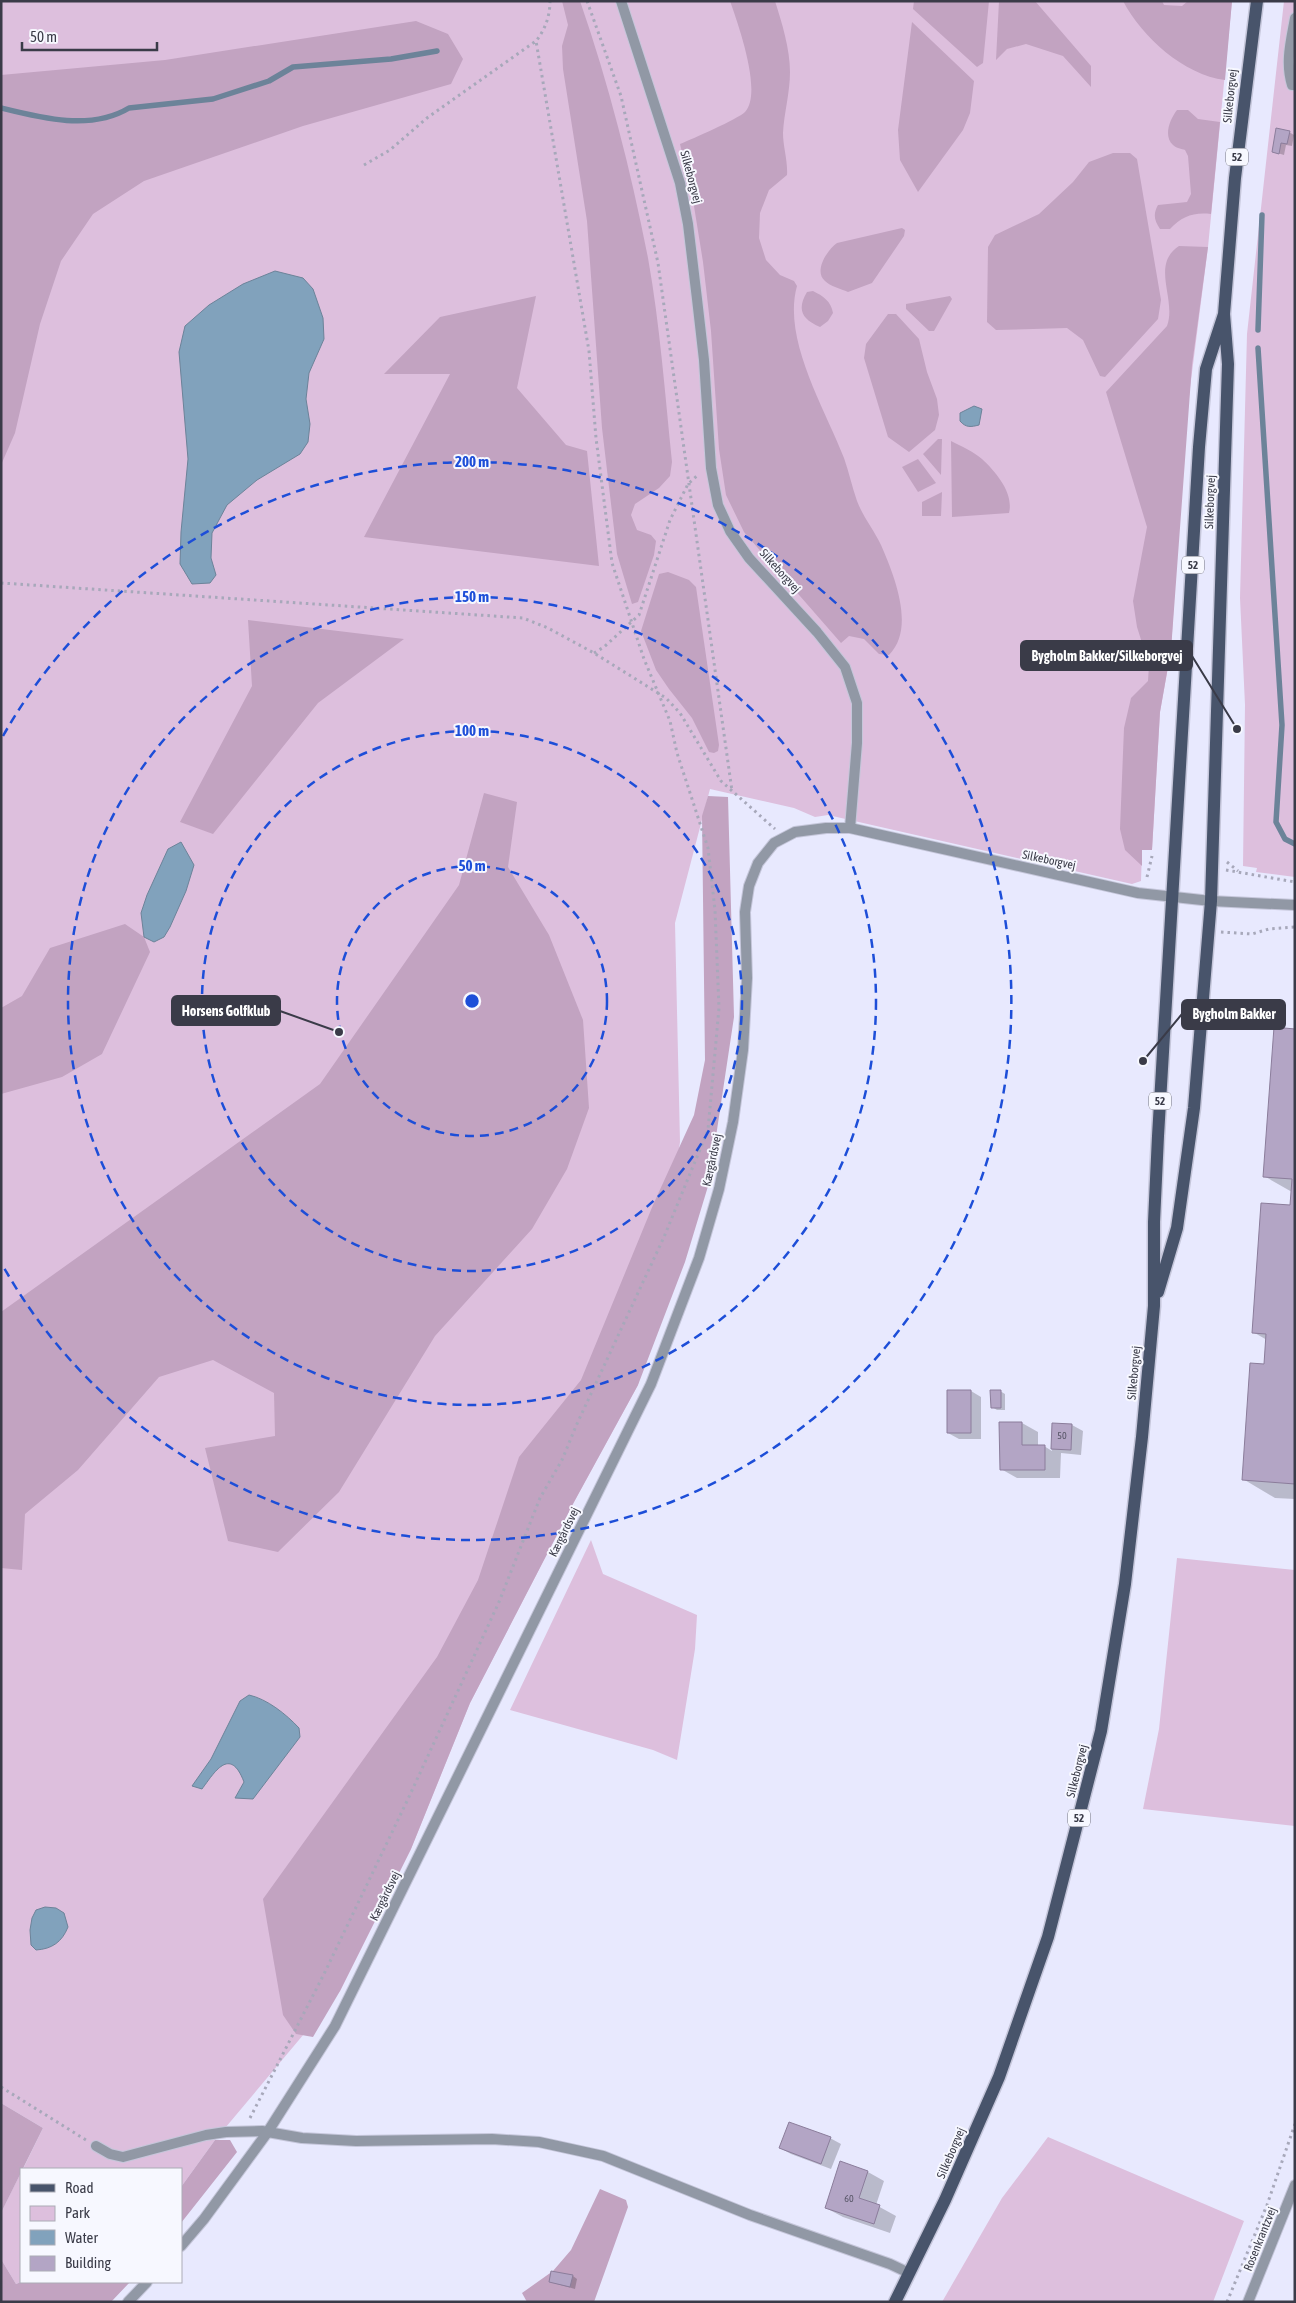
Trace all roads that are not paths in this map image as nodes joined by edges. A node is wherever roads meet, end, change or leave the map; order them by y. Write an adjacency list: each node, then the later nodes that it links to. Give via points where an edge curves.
1 (620, 1): 6 (street, Silkeborgvej, via 684,199 718,505 730,531 749,558 845,667 857,702)
2 (1257, 1): 5 (main road, Silkeborgvej / 52, via 1235,178)
3 (1295, 18): 4 (street, via 1288,58 1288,74 1292,85)
4 (1295, 85)
5 (1224, 314): 7 (main road, Silkeborgvej / 52, via 1206,369); 8 (main road, Silkeborgvej / 52, via 1228,364)
6 (850, 828): 7 (street, Silkeborgvej, via 1044,874); 11 (street, Kærgårdsvej, via 795,832 774,843 758,864 749,886 746,912 743,1050 733,1122 720,1189 680,1314 651,1384 335,2026)
7 (1173, 897): 8 (street, Silkeborgvej); 10 (main road, Silkeborgvej / 52, via 1154,1213)
8 (1211, 901): 9 (street); 10 (main road, Silkeborgvej / 52, via 1194,1108 1177,1228)
9 (1295, 905)
10 (1154, 1306): 15 (main road, Silkeborgvej / 52, via 1125,1584 1090,1778 1048,1937 998,2077 946,2200)
11 (266, 2133): 12 (street, via 206,2135 123,2157); 14 (street, Kærgårdsvej); 15 (street, via 356,2142 492,2139 539,2142 604,2156 750,2215)
12 (96, 2146)
13 (1295, 2185): 19 (street, Rosenkrantzvej)
14 (182, 2245)
15 (909, 2273): 18 (main road, Silkeborgvej / 52)
16 (146, 2283): 17 (street)
17 (128, 2302)
18 (894, 2302)
19 (1248, 2302)

